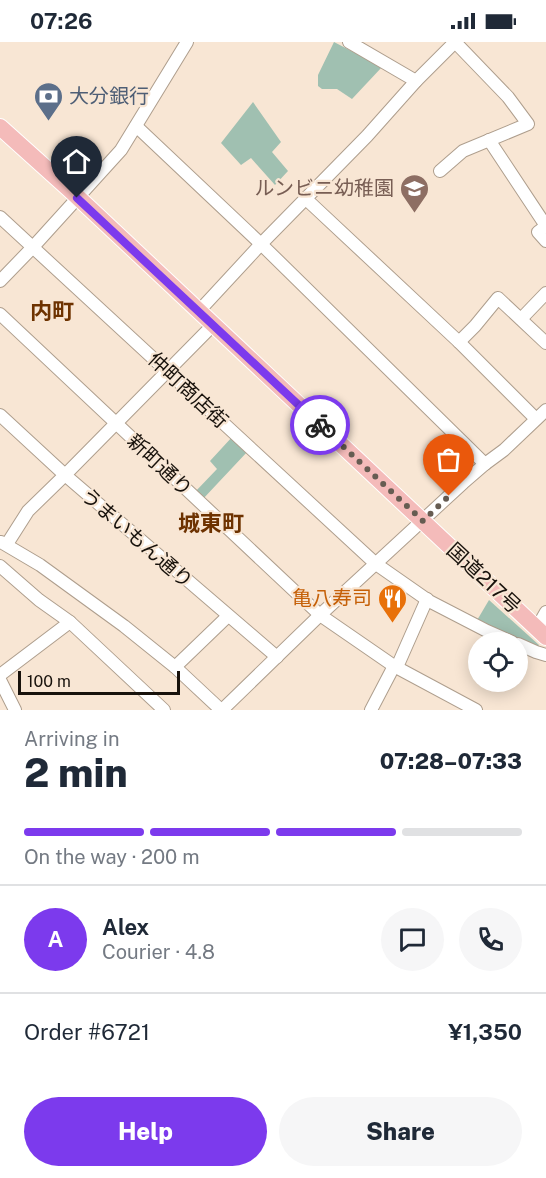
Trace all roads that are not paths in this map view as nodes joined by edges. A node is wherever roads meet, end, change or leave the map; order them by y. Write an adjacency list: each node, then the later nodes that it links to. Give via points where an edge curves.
1 (187, 42): 4 (street)
2 (349, 42): 3 (street)
3 (416, 81): 6 (street, via 455,42 528,124); 9 (street)
4 (136, 126): 8 (street, via 121,150); 12 (street)
5 (0, 127): 8 (highway, 国道217号)
6 (489, 140): 7 (street, via 463,151); 11 (street, via 546,226 538,232)
7 (440, 171)
8 (77, 198): 13 (street); 16 (highway, 国道217号)
9 (305, 198): 12 (street); 20 (street)
10 (0, 217): 13 (street, 仲町商店街)
11 (546, 241)
12 (261, 244): 16 (street); 27 (street)
13 (33, 247): 14 (street); 22 (street, 仲町商店街)
14 (0, 281)
15 (546, 293): 18 (street)
16 (199, 311): 19 (highway, 国道217号)
17 (0, 314): 26 (street, 新町通り)
18 (521, 319): 20 (street, via 498,298); 21 (street)
19 (213, 325): 22 (street); 29 (highway, 国道217号)
20 (459, 342): 25 (street)
21 (546, 344)
22 (167, 371): 26 (street); 31 (street, 仲町商店街)
23 (546, 410): 25 (street)
24 (0, 415): 28 (street, うまいもん通り)
25 (536, 419): 27 (street)
26 (116, 423): 28 (street); 35 (street, 新町通り)
27 (485, 464): 29 (street)
28 (65, 475): 30 (street, via 28,511); 36 (street, うまいもん通り)
29 (423, 521): 31 (street); 39 (highway, 国道217号)
30 (3, 543): 43 (street, via 40,565)
31 (376, 564): 33 (street, 仲町商店街); 35 (street)
32 (0, 566): 37 (street)
33 (427, 599): 38 (street, 仲町商店街); 44 (street)
34 (546, 612): 39 (street)
35 (320, 615): 42 (street); 44 (street, 新町通り)
36 (228, 616): 42 (street, うまいもん通り); 43 (street)
37 (70, 622): 45 (street); 48 (street)
38 (489, 632)
39 (541, 632)
40 (528, 648): 41 (street)
41 (546, 655)
42 (277, 657): 49 (street)
43 (175, 667): 49 (street)
44 (395, 667): 50 (street); 51 (street, 新町通り)
45 (0, 675)
46 (0, 680): 47 (street)
47 (15, 710)
48 (164, 710)
49 (221, 710)
50 (370, 710)
51 (476, 710)

